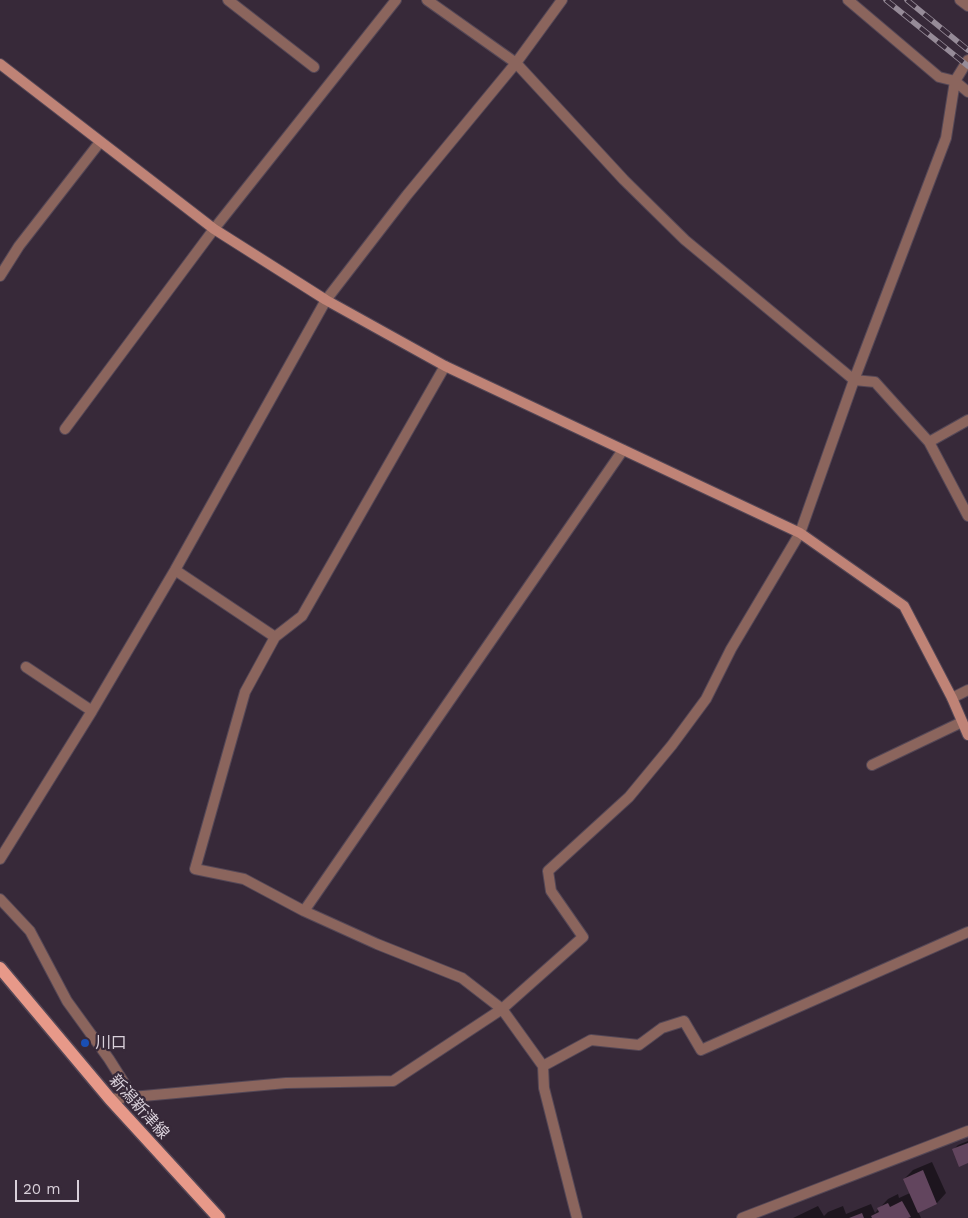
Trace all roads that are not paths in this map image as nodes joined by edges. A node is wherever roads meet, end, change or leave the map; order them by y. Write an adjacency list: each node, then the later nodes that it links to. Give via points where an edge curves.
1 (228, 0): 11 (street)
2 (396, 0): 15 (street)
3 (427, 0): 9 (street)
4 (562, 0): 9 (street)
5 (848, 0): 12 (street, via 939,77)
6 (960, 0): 7 (street)
7 (968, 6)
8 (968, 60): 12 (street)
9 (516, 63): 17 (street); 19 (street, via 624,180 685,240)
10 (0, 64): 14 (street)
11 (314, 67)
12 (955, 81): 13 (street); 19 (street, via 946,138)
13 (968, 92)
14 (100, 142): 15 (street); 16 (street, via 19,246)
15 (214, 229): 17 (street); 21 (street)
16 (0, 276)
17 (326, 300): 18 (street); 26 (street)
18 (445, 366): 23 (street); 27 (street, via 302,616)
19 (854, 380): 22 (street, via 874,382); 25 (street)
20 (968, 420): 22 (street)
21 (65, 429)
22 (928, 442): 24 (street)
23 (623, 450): 25 (street); 37 (street)
24 (968, 516)
25 (800, 533): 30 (street, via 904,606); 40 (street, via 731,649 706,699 678,737 629,796 548,871 551,890 583,937)
26 (176, 570): 27 (street); 31 (street)
27 (275, 637): 37 (street, via 245,692 195,869 244,879)
28 (26, 668): 31 (street)
29 (968, 690): 30 (street)
30 (952, 698): 32 (street)
31 (92, 711): 35 (street)
32 (962, 722): 33 (street); 34 (street)
33 (968, 735)
34 (872, 765)
35 (0, 859)
36 (0, 899): 42 (street, via 30,931 67,1001)
37 (304, 911): 40 (street, via 462,978)
38 (968, 932): 41 (street, via 701,1050 684,1021 662,1028 639,1045 591,1040)
39 (0, 968): 43 (main road, 新潟新津線)
40 (502, 1009): 41 (street); 42 (street, via 393,1081 286,1083)
41 (543, 1066): 46 (street, via 544,1088)
42 (134, 1097): 43 (street)
43 (110, 1099): 45 (main road, 新潟新津線)
44 (968, 1130): 47 (street)
45 (219, 1218)
46 (577, 1218)
47 (742, 1218)

